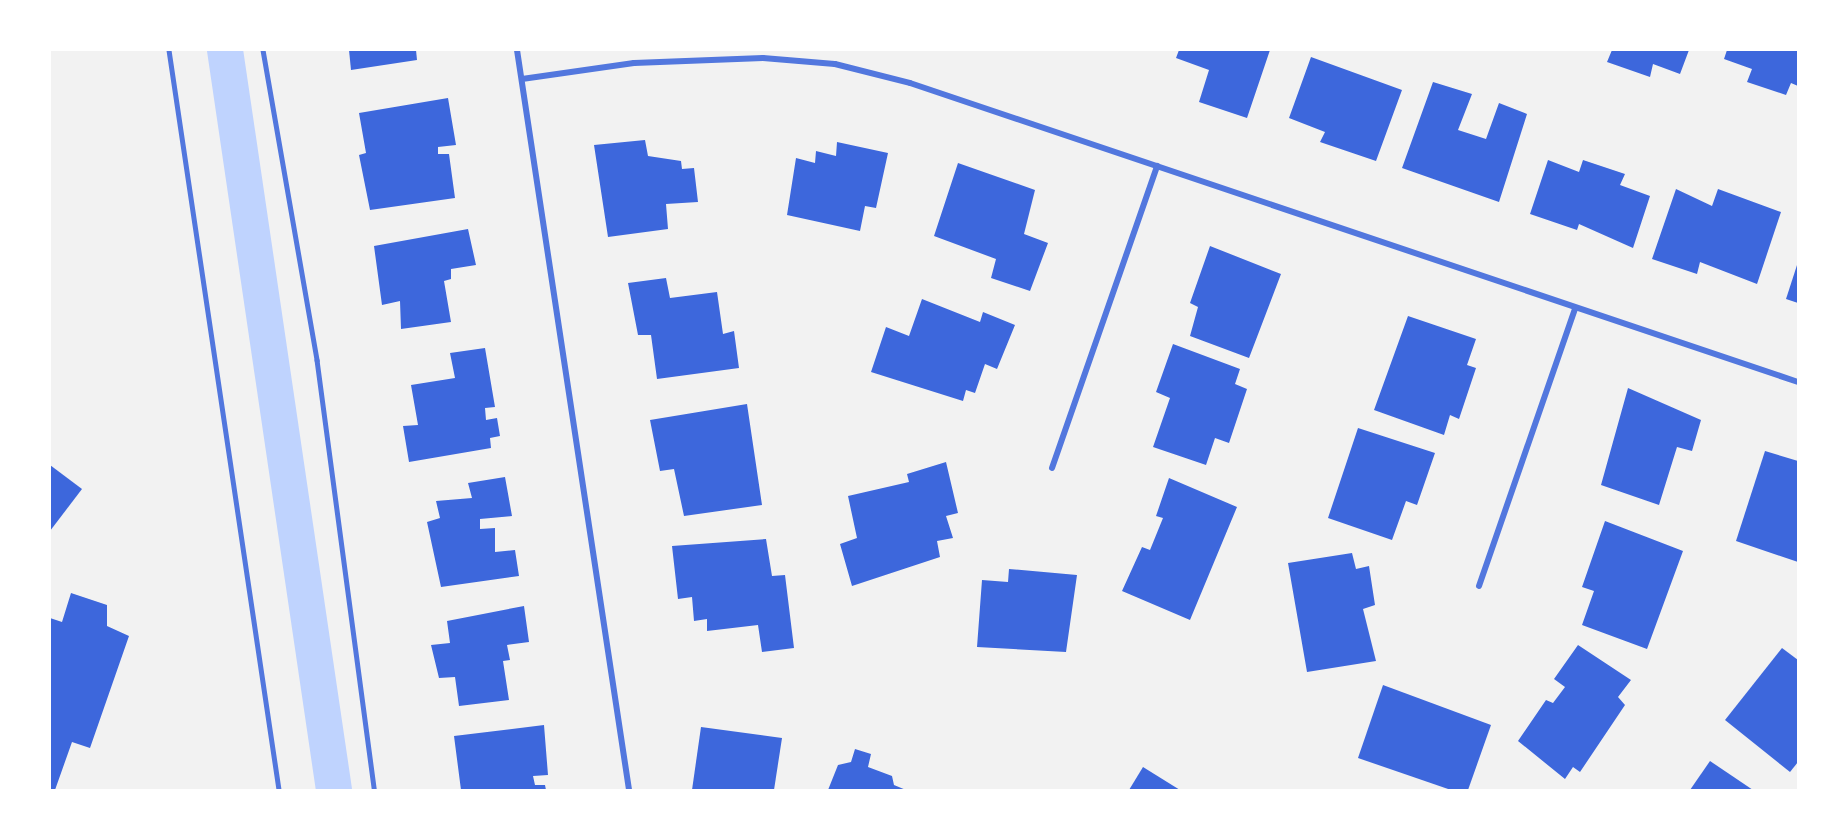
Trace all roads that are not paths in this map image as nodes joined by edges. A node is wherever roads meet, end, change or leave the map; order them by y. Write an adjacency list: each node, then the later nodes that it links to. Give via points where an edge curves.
1 (169, 50): 10 (lane)
2 (263, 50): 11 (lane, via 317,360)
3 (517, 50): 4 (street)
4 (522, 80): 5 (street, via 634,63 763,58 835,64 910,83); 12 (street)
5 (1157, 166): 6 (street); 8 (street)
6 (1575, 308): 7 (street); 9 (street)
7 (1798, 382)
8 (1052, 468)
9 (1479, 586)
10 (279, 790)
11 (374, 790)
12 (628, 790)

